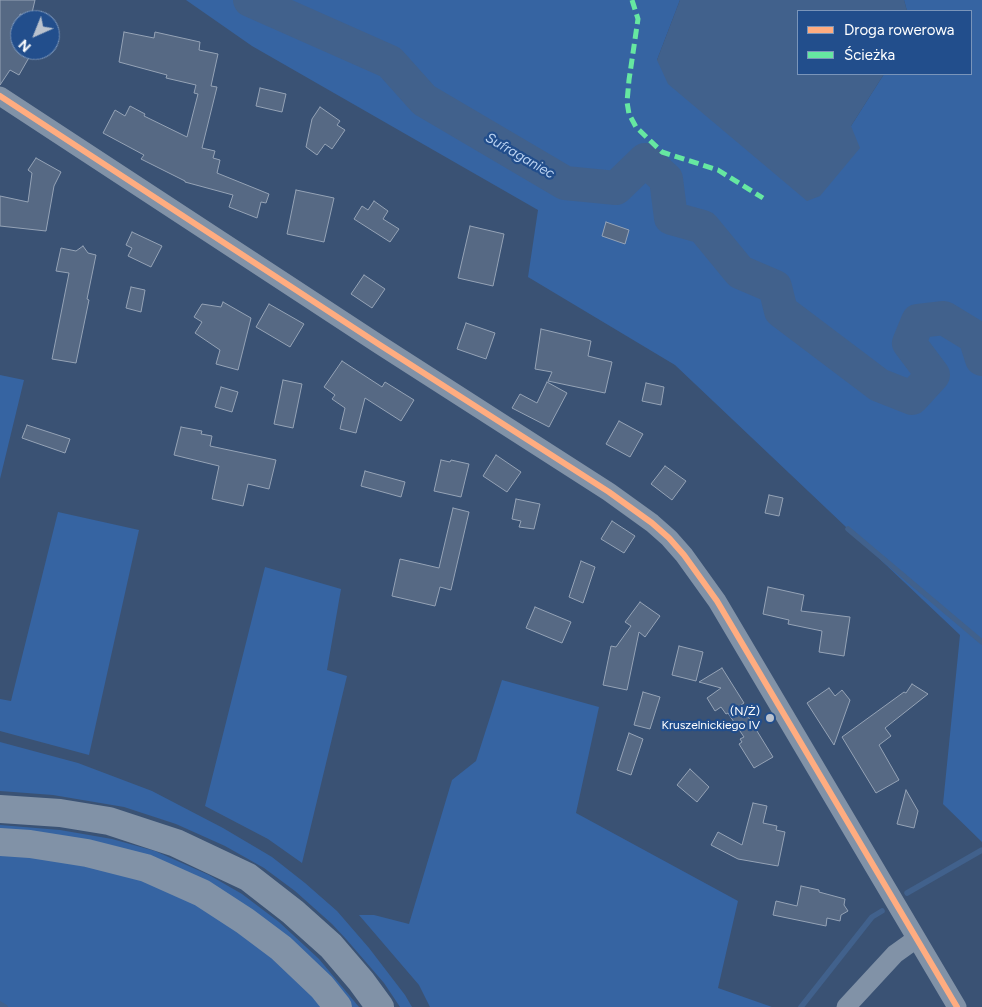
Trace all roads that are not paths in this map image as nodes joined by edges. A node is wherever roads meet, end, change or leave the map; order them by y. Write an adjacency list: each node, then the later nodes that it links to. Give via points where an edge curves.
1 (0, 96): 4 (street, via 602,487 669,538 717,601)
2 (0, 809): 6 (highway, via 60,813 108,821 176,843 248,878 294,912 331,946)
3 (0, 842): 5 (highway, via 87,853 146,868 202,893 282,948)
4 (916, 939): 7 (street, via 895,954); 8 (street)
5 (338, 1007)
6 (380, 1007)
7 (846, 1007)
8 (957, 1007)

